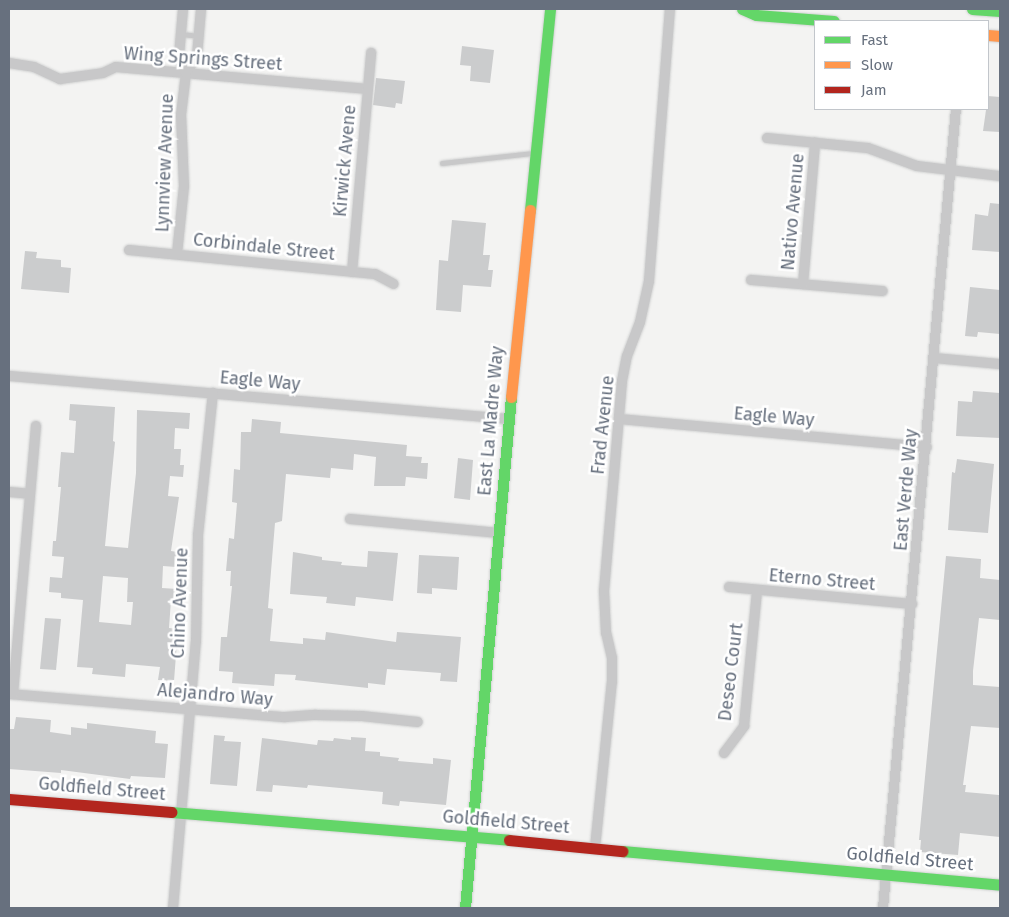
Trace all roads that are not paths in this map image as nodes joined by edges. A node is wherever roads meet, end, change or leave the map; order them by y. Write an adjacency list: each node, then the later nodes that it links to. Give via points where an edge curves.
1 (183, 9): 9 (street, Lynnview Avenue)
2 (201, 9): 10 (street, Lynnview Avenue)
3 (550, 9): 18 (street, East La Madre Way)
4 (670, 9): 34 (street, Frad Avenue, via 649,281 640,322 627,356)
5 (742, 9): 8 (street, via 756,14)
6 (972, 9): 7 (street)
7 (1000, 11)
8 (823, 20)
9 (180, 34): 10 (lane); 13 (street, Lynnview Avenue, via 179,56)
10 (199, 36): 13 (street, Lynnview Avenue, via 197,56)
11 (371, 53): 14 (street, Kirwick Avene)
12 (9, 63): 13 (street, Wing Springs Street, via 34,67 60,79 103,73 116,67)
13 (186, 73): 14 (street, Wing Springs Street); 23 (street, Lynnview Avenue, via 181,115 184,186)
14 (368, 89): 24 (street, Kirwick Avene)
15 (956, 110): 20 (street, East Verde Way)
16 (767, 138): 17 (street)
17 (815, 143): 20 (street, via 868,148 917,166); 27 (street, Nativo Avenue)
18 (536, 153): 19 (lane); 33 (street, East La Madre Way)
19 (442, 163)
20 (951, 172): 21 (street); 29 (street, East Verde Way)
21 (1000, 176)
22 (129, 250): 23 (street, Corbindale Street)
23 (177, 254): 24 (street, Corbindale Street)
24 (352, 272): 26 (street, Corbindale Street, via 375,274)
25 (751, 280): 27 (street)
26 (394, 284)
27 (802, 284): 28 (street)
28 (884, 292)
29 (934, 358): 30 (street); 36 (street, East Verde Way)
30 (1000, 364)
31 (9, 376): 32 (street, Eagle Way)
32 (213, 393): 33 (street, Eagle Way); 45 (street, Chino Avenue, via 198,535 196,641)
33 (508, 419): 40 (street, East La Madre Way)
34 (619, 419): 36 (street, Eagle Way); 51 (street, Frad Avenue, via 604,590 612,682)
35 (36, 426): 38 (street)
36 (927, 447): 43 (street, East Verde Way)
37 (9, 492): 38 (street)
38 (30, 494): 44 (street)
39 (350, 519): 40 (street)
40 (498, 533): 50 (street, East La Madre Way)
41 (729, 587): 42 (street, Eterno Street)
42 (757, 591): 43 (street, Eterno Street); 47 (street, Deseo Court, via 744,726)
43 (912, 604): 52 (street, East Verde Way)
44 (11, 694): 45 (street, Alejandro Way)
45 (190, 710): 46 (street, Alejandro Way, via 285,717 362,716); 49 (street, Chino Avenue)
46 (418, 722)
47 (724, 753)
48 (9, 799): 49 (street, Goldfield Street)
49 (181, 813): 50 (street, Goldfield Street); 54 (street, Chino Avenue)
50 (472, 837): 51 (street, Goldfield Street); 55 (street, East La Madre Way)
51 (595, 848): 52 (street, Goldfield Street)
52 (886, 875): 53 (street, Goldfield Street); 56 (street, East Verde Way)
53 (1000, 885)
54 (173, 908)
55 (465, 908)
56 (883, 908)

